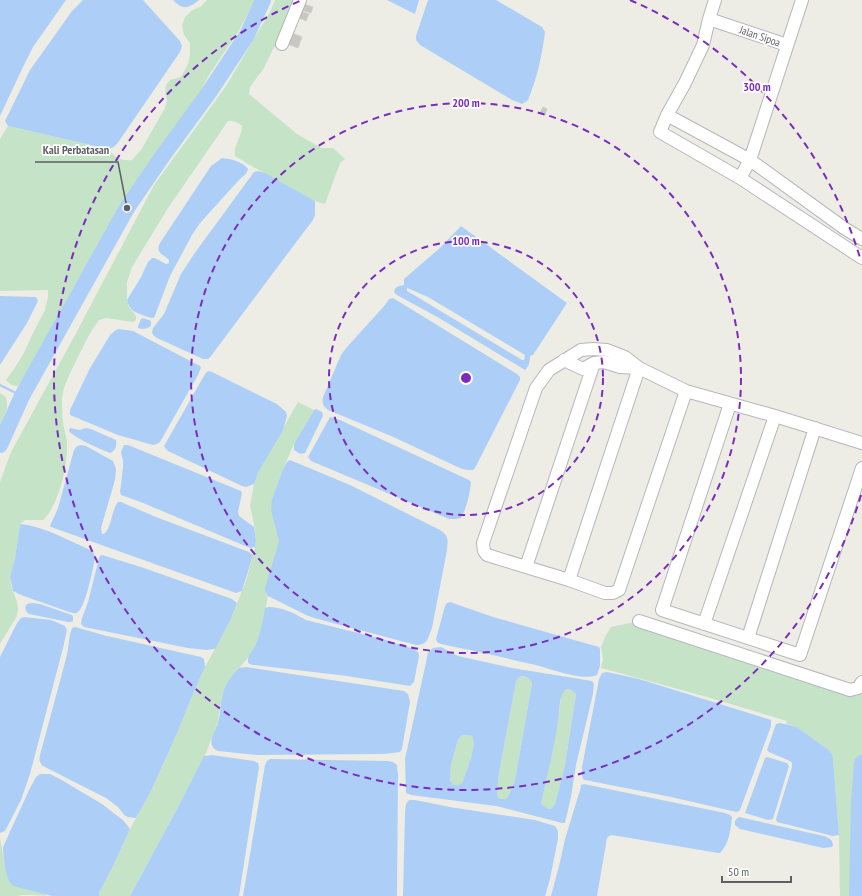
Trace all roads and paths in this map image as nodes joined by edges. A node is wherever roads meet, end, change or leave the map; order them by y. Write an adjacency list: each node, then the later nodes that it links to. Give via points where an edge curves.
1 (300, 0): 5 (street)
2 (715, 0): 4 (street)
3 (802, 0): 6 (street)
4 (708, 19): 6 (street, Jalan Sipoa); 7 (street, via 703,45)
5 (282, 44)
6 (787, 45): 8 (street, Jalan Sipoa)
7 (667, 115): 8 (street); 9 (street, via 660,132)
8 (750, 160): 9 (street, Jalan Sipoa); 10 (street)
9 (740, 178): 11 (street)
10 (862, 239)
11 (862, 258)
12 (564, 360): 13 (street, via 583,369); 14 (street, via 581,350 600,349 625,357); 21 (street, via 549,370 536,388 483,543 487,555)
13 (594, 363): 14 (street, via 604,362 620,367); 21 (street)
14 (639, 368): 15 (street); 22 (street)
15 (686, 391): 16 (street); 22 (street, via 618,590 606,593)
16 (730, 404): 17 (street); 24 (street, via 662,610)
17 (775, 416): 18 (street); 24 (street)
18 (815, 428): 19 (street); 25 (street)
19 (862, 443)
20 (862, 468): 25 (street, via 800,655)
21 (526, 567): 22 (street)
22 (569, 580)
23 (639, 621): 26 (street, via 850,690 858,688)
24 (704, 624): 25 (street)
25 (748, 638)
26 (862, 682)

